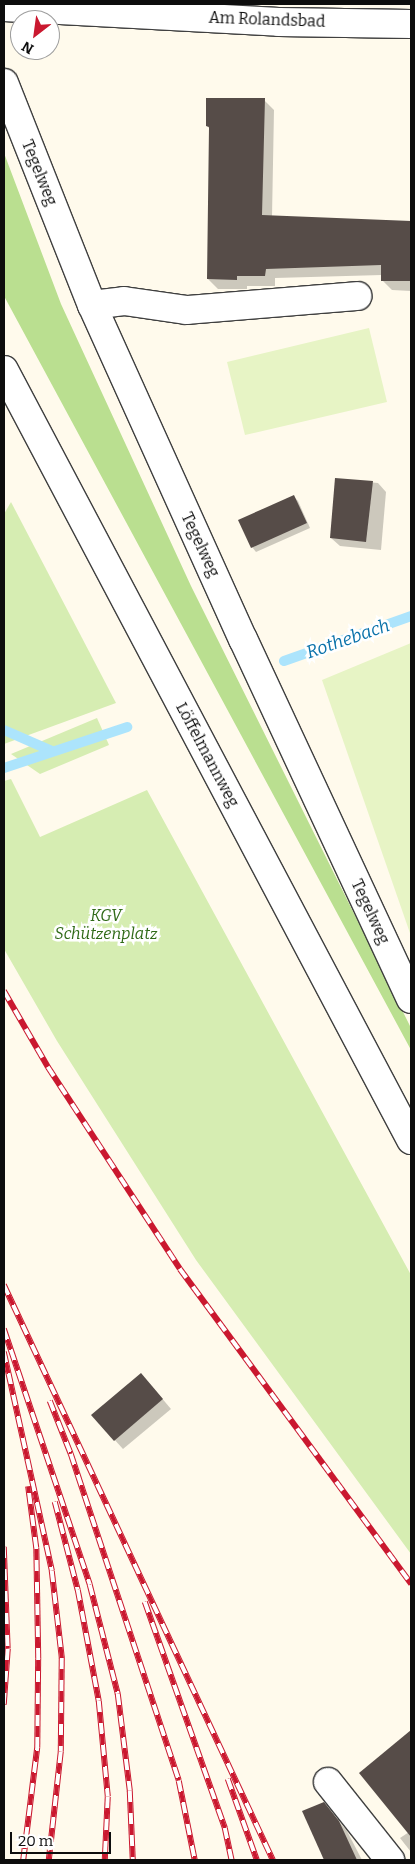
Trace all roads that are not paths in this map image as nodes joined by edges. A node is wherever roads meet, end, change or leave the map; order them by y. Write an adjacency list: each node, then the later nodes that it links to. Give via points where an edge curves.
1 (4, 7): 2 (street, Am Rolandsbad, via 279,22)
2 (411, 24)
3 (4, 83): 5 (street, Tegelweg)
4 (357, 296): 5 (street, via 187,310 124,301)
5 (92, 305): 7 (street, Tegelweg)
6 (4, 370): 8 (street, Löffelmannweg)
7 (411, 999)
8 (403, 1109): 9 (street, Löffelmannweg)
9 (411, 1140)
10 (328, 1782): 11 (street)
11 (390, 1860)

